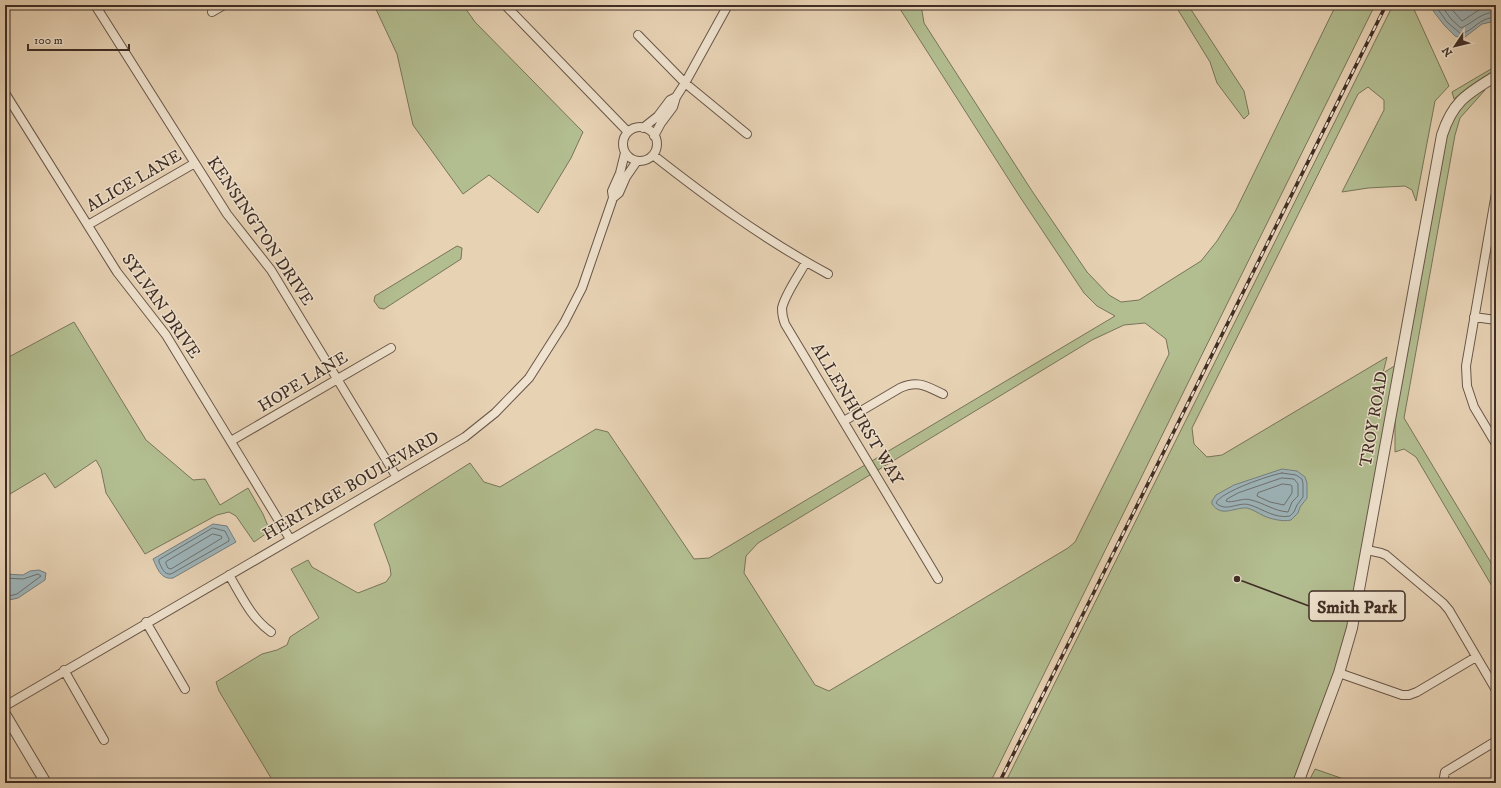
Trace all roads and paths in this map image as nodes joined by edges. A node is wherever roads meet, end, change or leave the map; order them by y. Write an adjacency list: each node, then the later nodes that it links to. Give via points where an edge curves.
1 (95, 5): 18 (street, KENSINGTON DRIVE)
2 (224, 5): 5 (street)
3 (505, 5): 12 (street)
4 (728, 5): 8 (street)
5 (212, 12)
6 (638, 34): 8 (street)
7 (1496, 76): 34 (street, TROY ROAD, via 1459,102 1449,116 1442,135)
8 (685, 83): 10 (street); 13 (street)
9 (5, 93): 21 (street, SYLVAN DRIVE)
10 (676, 97): 11 (street); 14 (street, via 673,107)
11 (643, 128): 12 (street, via 635,128); 14 (street)
12 (628, 132): 15 (street, via 623,142)
13 (747, 134)
14 (654, 136): 16 (street, via 656,148)
15 (625, 153): 17 (street, via 630,159); 20 (street, HERITAGE BOULEVARD, via 612,191)
16 (653, 155): 17 (street, via 644,161); 22 (street, via 755,231)
17 (637, 161): 20 (street, HERITAGE BOULEVARD, via 619,194)
18 (194, 163): 21 (street, ALICE LANE); 27 (street, KENSINGTON DRIVE, via 227,214 271,270)
19 (1496, 193): 24 (street)
20 (613, 198): 32 (street, HERITAGE BOULEVARD, via 582,288 564,323 529,378 495,413 465,436)
21 (88, 225): 30 (street, SYLVAN DRIVE, via 119,276 166,334)
22 (806, 262): 23 (street); 29 (street, ALLENHURST WAY, via 786,298 782,315)
23 (828, 274)
24 (1474, 317): 25 (street); 31 (street, via 1466,366 1467,386 1474,407)
25 (1496, 320)
26 (391, 348): 27 (street, HOPE LANE)
27 (338, 379): 30 (street, HOPE LANE); 32 (street, KENSINGTON DRIVE)
28 (943, 394): 29 (street, via 923,385 910,384)
29 (844, 421): 36 (street, ALLENHURST WAY)
30 (231, 441): 33 (street, SYLVAN DRIVE)
31 (1496, 444)
32 (396, 476): 33 (street, HERITAGE BOULEVARD)
33 (290, 539): 35 (street, HERITAGE BOULEVARD)
34 (1367, 550): 39 (street, via 1386,555 1436,596 1449,610); 41 (street, TROY ROAD, via 1352,628)
35 (229, 574): 37 (street, HERITAGE BOULEVARD); 38 (street, via 253,616)
36 (938, 579)
37 (146, 622): 40 (street, HERITAGE BOULEVARD); 42 (street)
38 (271, 632)
39 (1476, 657): 41 (street, via 1409,695 1402,695); 43 (street)
40 (64, 670): 44 (street, HERITAGE BOULEVARD); 46 (street)
41 (1339, 673): 49 (street, TROY ROAD)
42 (185, 689)
43 (1496, 690)
44 (5, 706)
45 (5, 714): 48 (street)
46 (104, 740)
47 (1496, 741): 50 (street, via 1446,772)
48 (46, 783)
49 (1298, 783)
50 (1443, 783)

